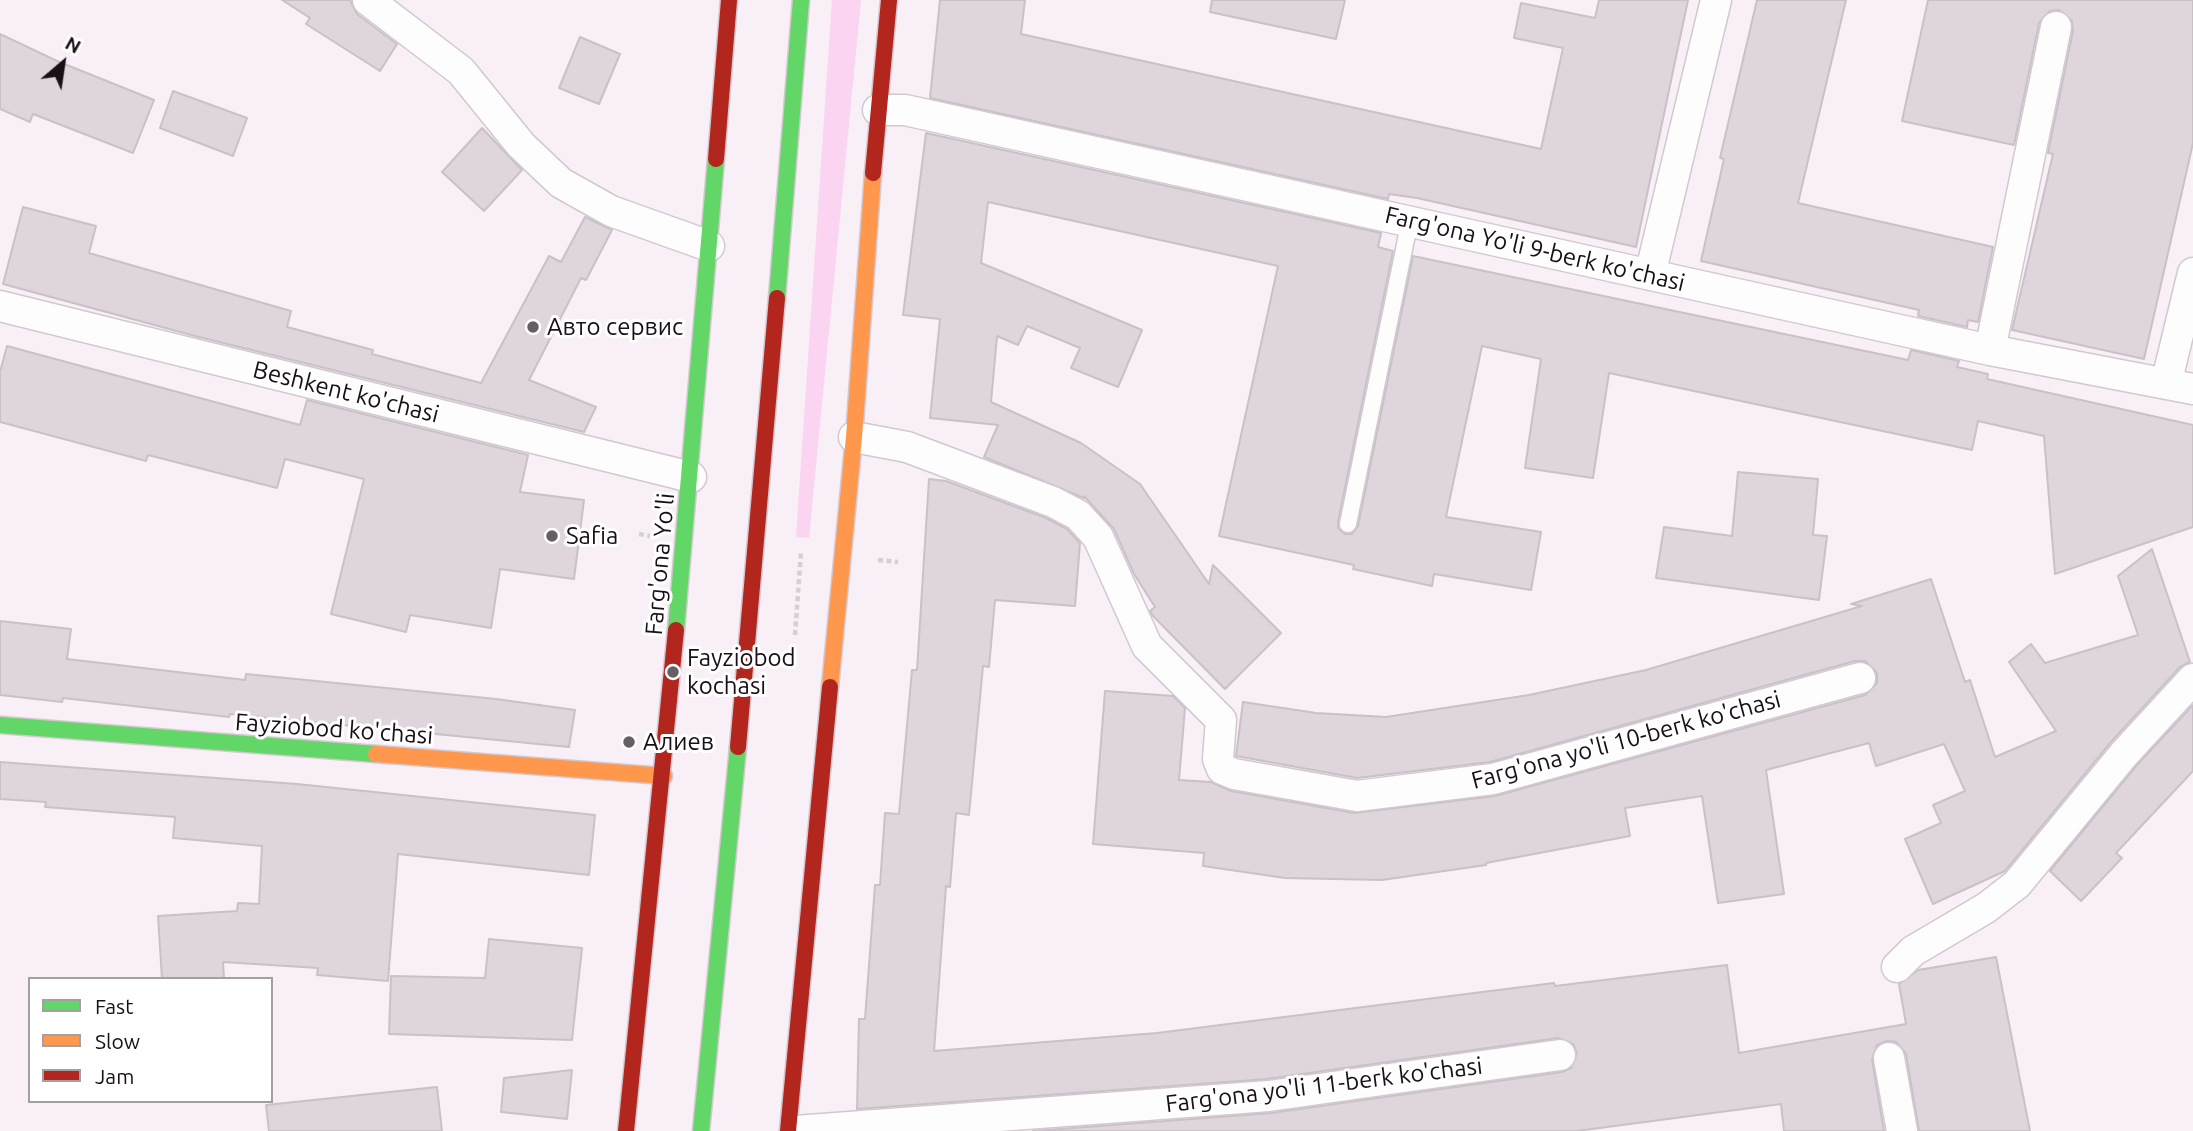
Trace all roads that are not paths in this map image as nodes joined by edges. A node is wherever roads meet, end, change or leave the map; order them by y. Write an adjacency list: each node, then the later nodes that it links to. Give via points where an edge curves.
1 (368, 0): 9 (street, via 461,71 522,145 561,183 611,211)
2 (729, 0): 9 (main road, Farg'ona Yo'li)
3 (800, 0): 26 (main road, via 757,547)
4 (889, 0): 7 (main road)
5 (1716, 0): 11 (street)
6 (2056, 27): 13 (street)
7 (878, 110): 8 (street, Farg'ona Yo'li 9-berk ko'chasi, via 905,110); 15 (main road)
8 (1410, 220): 11 (street, Farg'ona Yo'li 9-berk ko'chasi); 17 (lane)
9 (709, 246): 16 (main road, Farg'ona Yo'li)
10 (2193, 273): 14 (street)
11 (1650, 275): 13 (street, Farg'ona Yo'li 9-berk ko'chasi)
12 (0, 306): 16 (street, Beshkent ko'chasi)
13 (1990, 350): 14 (street, Farg'ona Yo'li 9-berk ko'chasi)
14 (2179, 386)
15 (854, 437): 18 (street, Farg'ona yo'li 10-berk ko'chasi, via 908,447 1078,515 1098,537 1147,646 1221,720 1218,760 1222,769 1234,774 1357,796 1493,779); 27 (main road)
16 (691, 477): 21 (main road, Farg'ona Yo'li)
17 (1348, 524)
18 (1860, 678)
19 (2193, 679): 22 (street, via 2017,884 1913,951)
20 (0, 726): 21 (main road, Fayziobod ko'chasi)
21 (664, 776): 25 (main road, Farg'ona Yo'li)
22 (1897, 967)
23 (1560, 1055): 28 (street, Farg'ona yo'li 11-berk ko'chasi, via 1269,1096)
24 (1889, 1058): 29 (street)
25 (626, 1131)
26 (701, 1131)
27 (788, 1131)
28 (795, 1131)
29 (1902, 1131)

